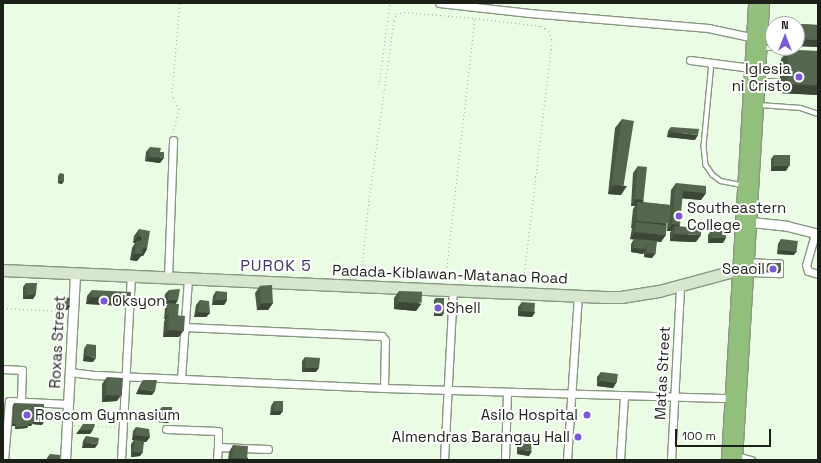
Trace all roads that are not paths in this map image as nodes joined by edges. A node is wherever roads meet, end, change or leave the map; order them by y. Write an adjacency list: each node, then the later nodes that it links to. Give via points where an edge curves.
1 (439, 3): 4 (street, via 708,28)
2 (755, 3): 4 (highway)
3 (763, 3): 4 (highway)
4 (762, 36): 7 (highway); 8 (highway)
5 (690, 60): 6 (street)
6 (712, 63): 7 (street); 13 (lane, via 704,146 706,165 713,176 721,181)
7 (751, 68): 13 (highway)
8 (759, 80): 9 (lane); 10 (highway)
9 (787, 82)
10 (758, 105): 11 (lane, via 801,108); 14 (highway)
11 (818, 114)
12 (173, 140): 23 (street)
13 (744, 185): 17 (highway)
14 (751, 222): 15 (street, via 783,225); 17 (highway)
15 (817, 234): 21 (street, via 806,265 808,271)
16 (765, 263): 17 (lane); 20 (lane); 20 (lane, via 781,263 781,275)
17 (746, 269): 20 (lane); 25 (main road, Padada-Kiblawan-Matanao Road); 39 (highway); 45 (highway)
18 (3, 270): 19 (main road, Padada-Kiblawan-Matanao Road)
19 (75, 274): 22 (main road, Padada-Kiblawan-Matanao Road); 30 (street, Roxas Street)
20 (764, 274)
21 (818, 274)
22 (131, 276): 23 (main road, Padada-Kiblawan-Matanao Road); 31 (street)
23 (168, 278): 24 (main road, Padada-Kiblawan-Matanao Road)
24 (188, 279): 26 (main road, Padada-Kiblawan-Matanao Road); 28 (street)
25 (680, 286): 27 (main road, Padada-Kiblawan-Matanao Road, via 621,296); 38 (street, Matas Street)
26 (453, 289): 27 (main road, Padada-Kiblawan-Matanao Road); 34 (street)
27 (578, 295): 36 (street)
28 (185, 327): 32 (street); 33 (street, via 382,336 385,340)
29 (3, 369): 40 (street, via 22,370)
30 (70, 372): 31 (street); 41 (street, Roxas Street)
31 (126, 376): 32 (street); 48 (street)
32 (181, 380): 33 (street)
33 (384, 388): 34 (street)
34 (448, 390): 35 (street); 50 (street)
35 (507, 393): 36 (street); 51 (street)
36 (571, 394): 37 (street); 52 (street)
37 (624, 397): 38 (street); 53 (street)
38 (674, 397): 39 (street); 54 (street, Matas Street)
39 (731, 398): 45 (highway)
40 (21, 401): 41 (street); 46 (street, via 9,400)
41 (68, 404): 47 (street, Roxas Street)
42 (166, 429): 43 (street, via 218,431)
43 (218, 447): 44 (street); 49 (street)
44 (268, 450)
45 (733, 459): 55 (street)
46 (4, 460)
47 (65, 460)
48 (121, 460)
49 (217, 460)
50 (444, 460)
51 (505, 460)
52 (567, 460)
53 (620, 460)
54 (671, 460)
55 (751, 460)

